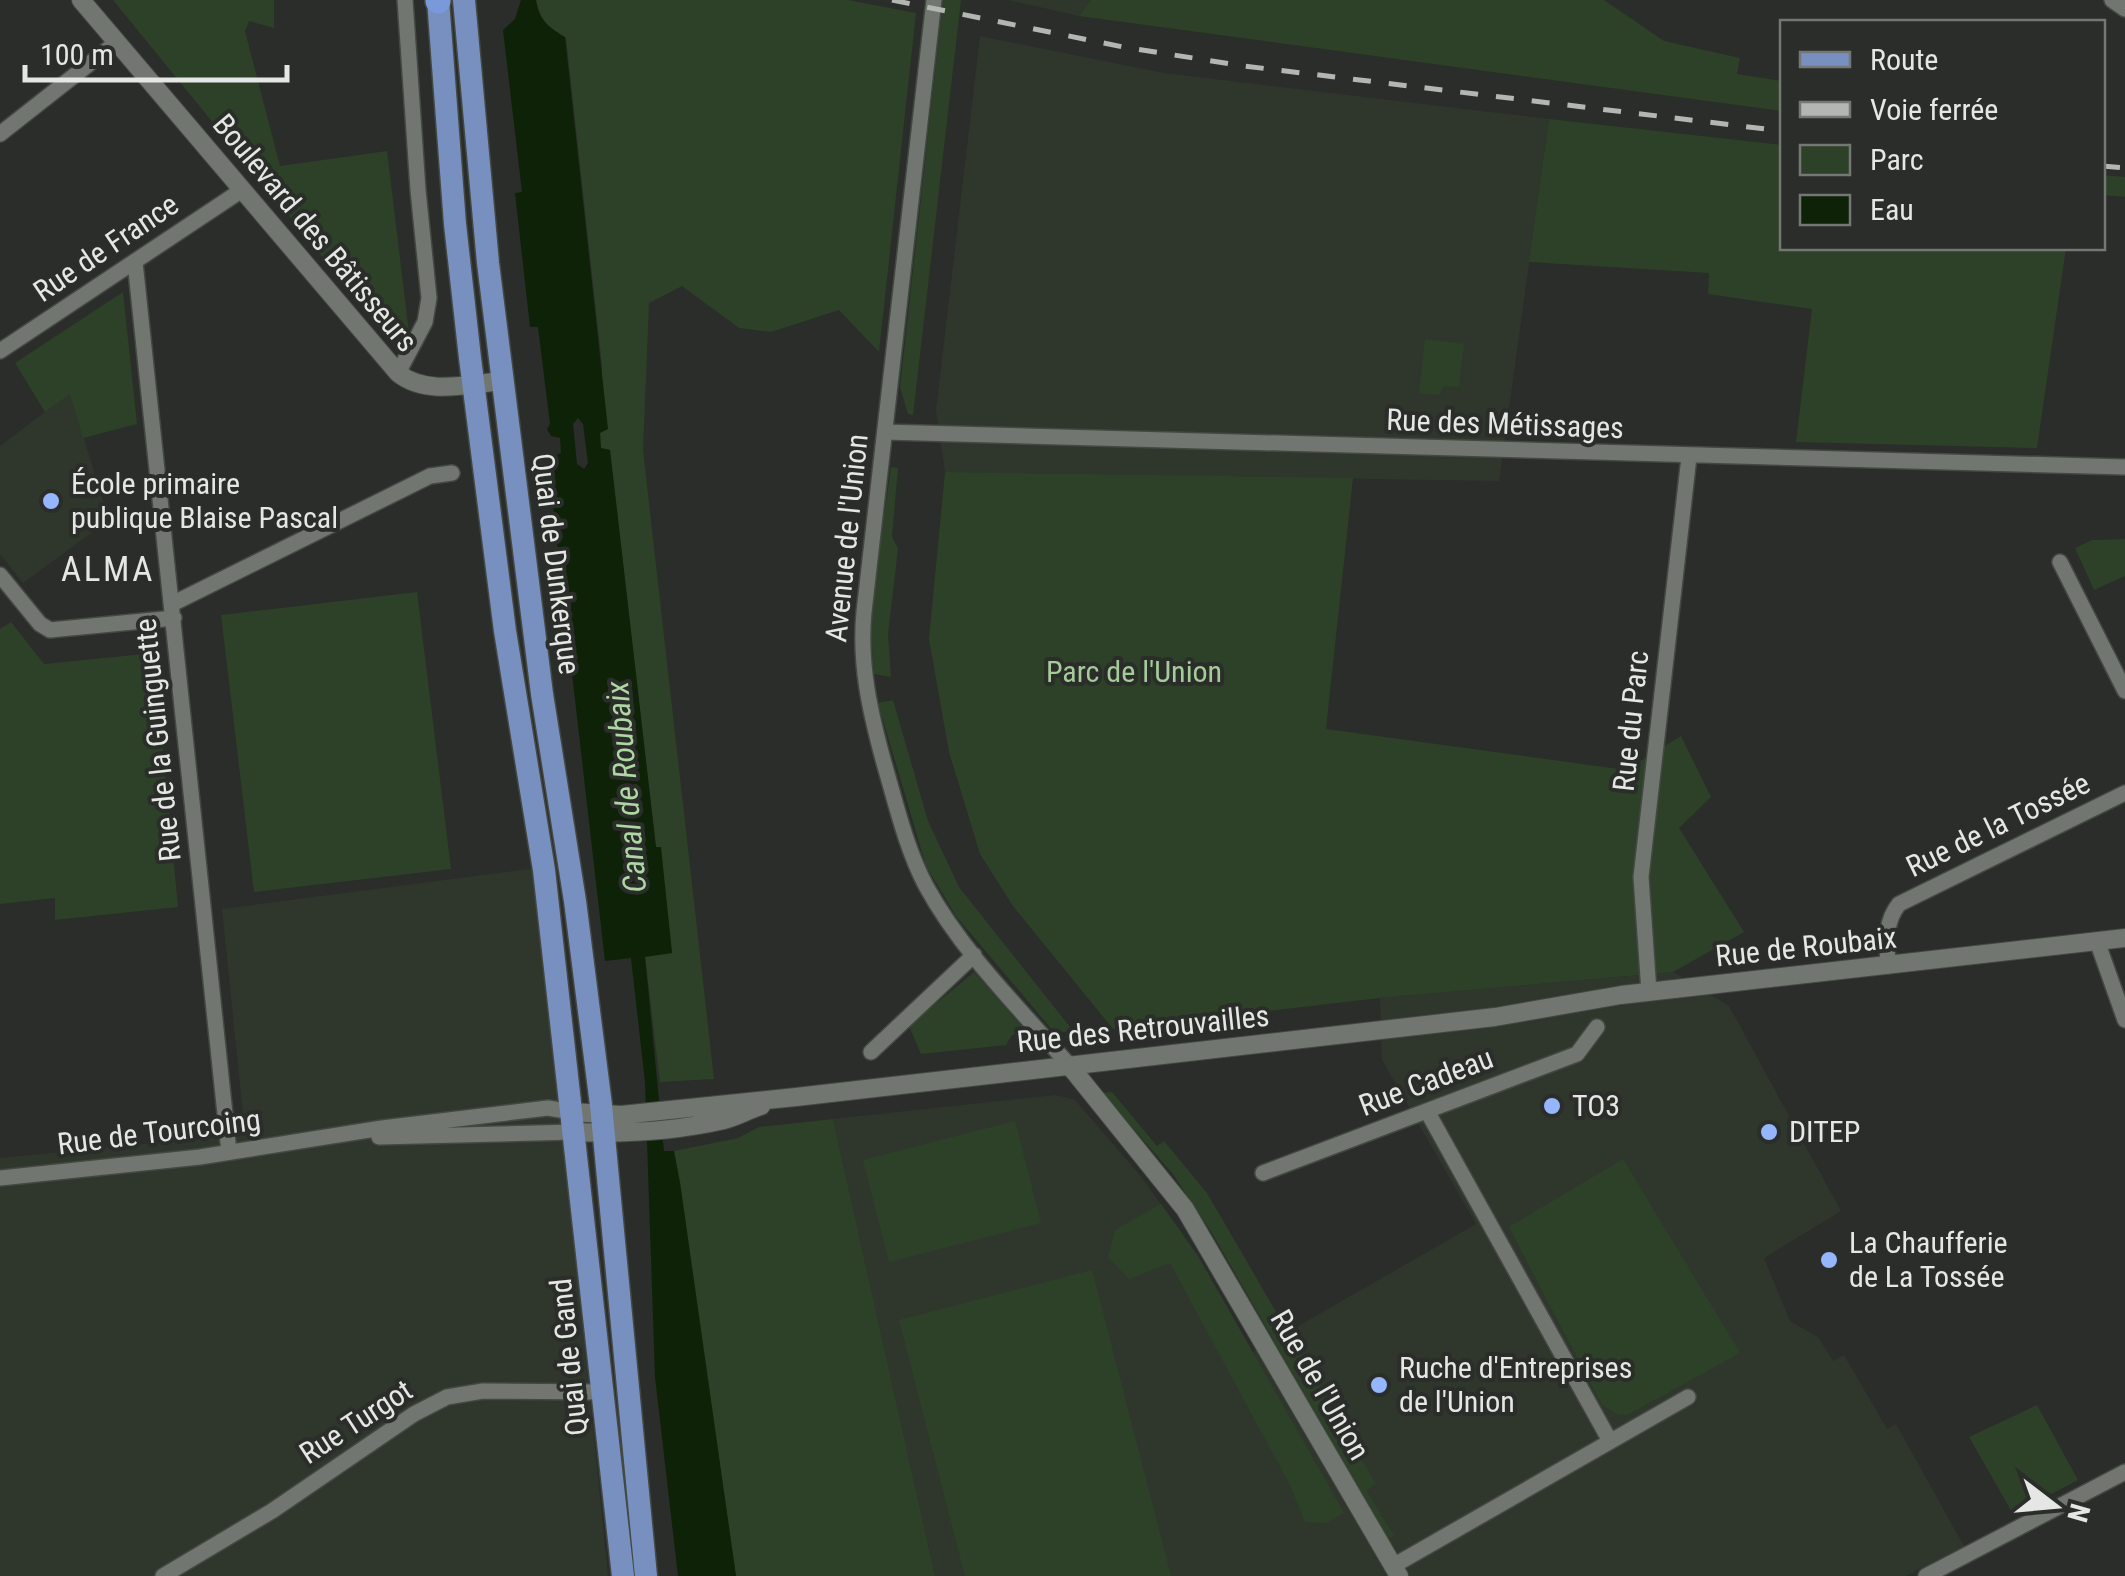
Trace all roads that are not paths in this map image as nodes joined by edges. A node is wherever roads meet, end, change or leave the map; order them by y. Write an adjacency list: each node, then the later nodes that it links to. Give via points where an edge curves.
1 (82, 0): 8 (street, Boulevard des Bâtisseurs)
2 (405, 0): 13 (street, via 430,298)
3 (464, 0): 14 (main road, Quai de Dunkerque)
4 (934, 0): 16 (street, Avenue de l'Union)
5 (2112, 0): 7 (street)
6 (438, 1): 15 (main road, Quai de Dunkerque)
7 (2125, 9)
8 (117, 42): 9 (street); 10 (street, Boulevard des Bâtisseurs)
9 (0, 134)
10 (242, 190): 11 (street, Rue de France); 13 (street, Boulevard des Bâtisseurs)
11 (136, 262): 12 (street, Rue de France); 22 (street, Rue de la Guinguette)
12 (0, 351)
13 (398, 373): 15 (street, Boulevard des Bâtisseurs, via 424,386)
14 (502, 381): 15 (street, Boulevard des Bâtisseurs); 37 (main road, Quai de Dunkerque, via 542,694)
15 (474, 383): 36 (main road, Quai de Dunkerque)
16 (884, 432): 17 (street, Rue des Métissages); 27 (street, Avenue de l'Union, via 862,630 866,696 915,860)
17 (1689, 457): 18 (street, Rue des Métissages); 29 (street, Rue du Parc, via 1641,883)
18 (2125, 467)
19 (452, 473): 22 (street, via 430,476 362,509)
20 (2060, 562): 23 (street)
21 (0, 575): 22 (street, via 50,630)
22 (173, 611): 39 (street, Rue de la Guinguette)
23 (2125, 691)
24 (2125, 793): 28 (street, Rue de la Tossée, via 1900,904 1888,928)
25 (2125, 938): 26 (street, Rue de Roubaix)
26 (2096, 942): 28 (street, Rue de Roubaix); 31 (street)
27 (974, 954): 33 (street); 34 (street, Avenue de l'Union)
28 (1888, 966): 29 (street, Rue de Roubaix)
29 (1649, 992): 30 (street, Rue de Roubaix)
30 (1495, 1017): 34 (street, Rue des Retrouvailles)
31 (2125, 1020)
32 (1596, 1027): 35 (street, Rue Cadeau, via 1577,1054)
33 (871, 1052)
34 (1069, 1066): 37 (street, Rue des Retrouvailles, via 796,1097 724,1120 701,1115); 42 (street, Avenue de l'Union)
35 (1426, 1111): 40 (street, Rue Cadeau); 45 (street)
36 (574, 1122): 37 (street, Rue de Tourcoing); 38 (street, Rue de Tourcoing); 38 (street, Rue de Tourcoing, via 548,1108); 43 (main road, Quai de Gand)
37 (612, 1124): 51 (main road, Quai de Gand)
38 (325, 1138): 39 (street, Rue de Tourcoing)
39 (229, 1152): 41 (street, Rue de Tourcoing)
40 (1263, 1173)
41 (0, 1178)
42 (1193, 1221): 47 (street, Rue de l'Union)
43 (603, 1392): 49 (street, Rue Turgot, via 448,1397); 50 (main road, Quai de Gand)
44 (1688, 1397): 45 (street)
45 (1610, 1441): 47 (street)
46 (2125, 1472): 48 (street)
47 (1396, 1571)
48 (1935, 1574)
49 (164, 1576)
50 (623, 1576)
51 (646, 1576)

